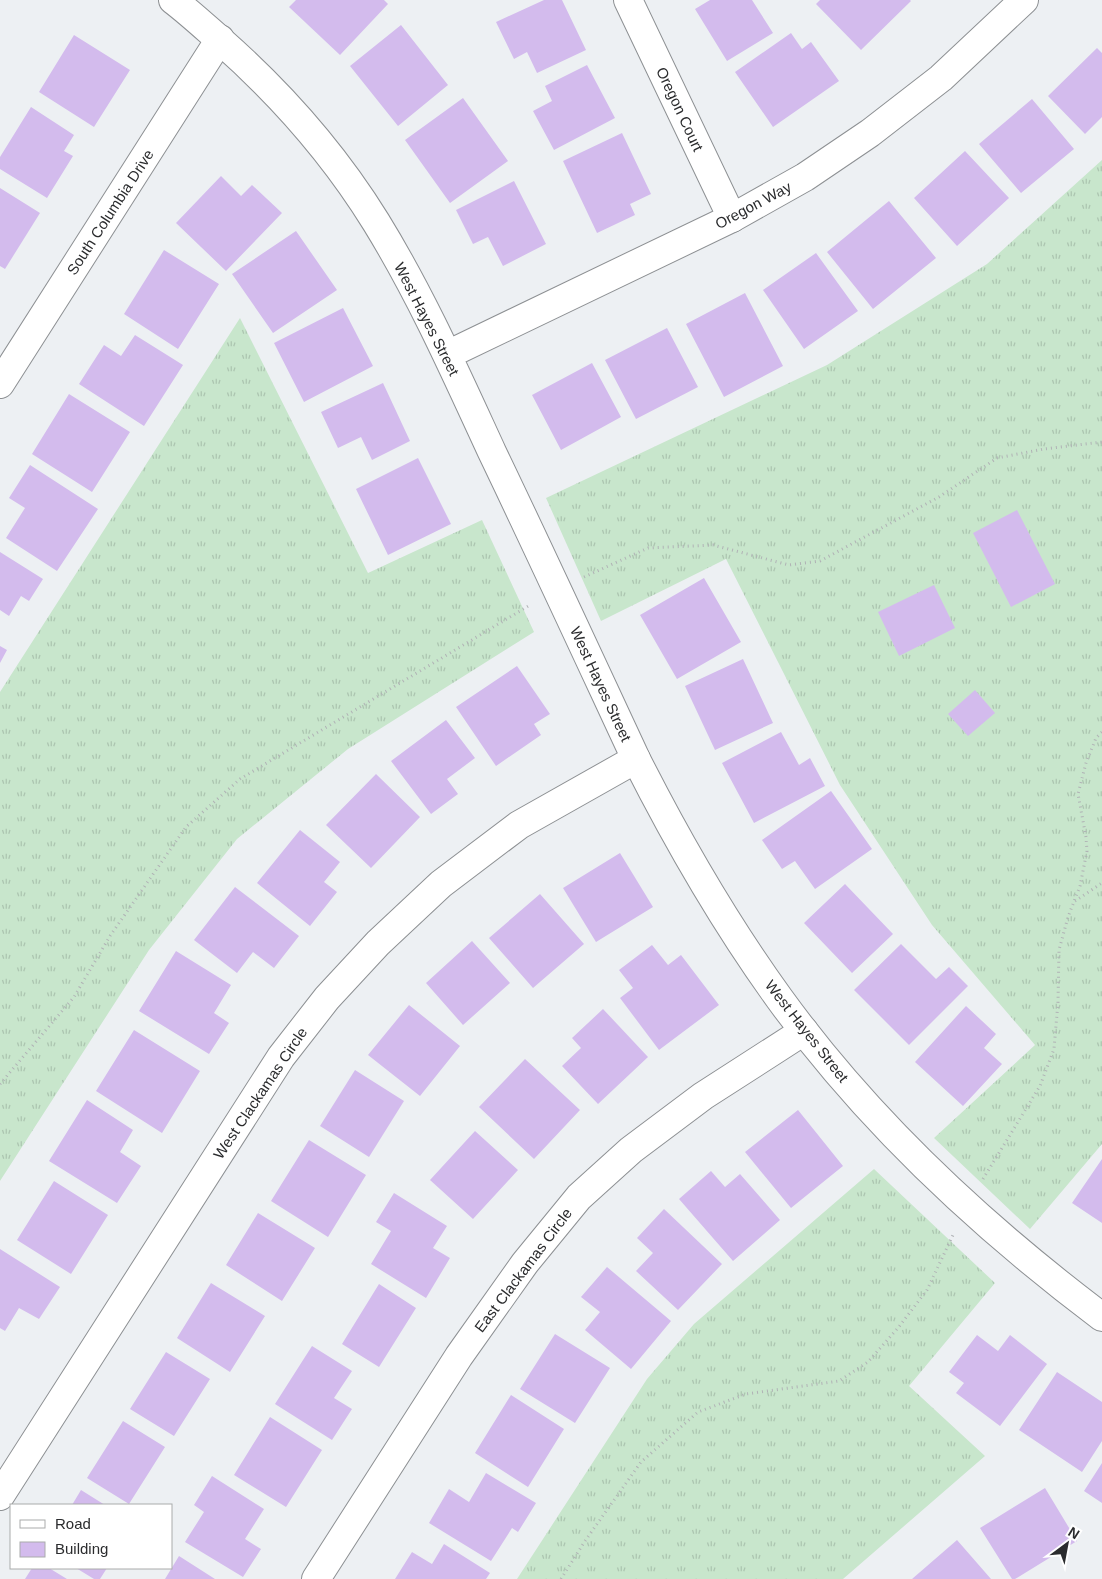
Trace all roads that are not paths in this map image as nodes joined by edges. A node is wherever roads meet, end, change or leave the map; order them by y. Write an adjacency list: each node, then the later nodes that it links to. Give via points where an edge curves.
1 (173, 0): 4 (street, West Hayes Street)
2 (628, 0): 5 (street, Oregon Court)
3 (1024, 0): 5 (street, Oregon Way, via 941,78 870,133 805,177)
4 (220, 39): 6 (street, West Hayes Street, via 270,87 355,190 401,265); 7 (street, South Columbia Drive)
5 (732, 218): 6 (street, Oregon Way)
6 (447, 355): 8 (street, West Hayes Street)
7 (0, 384)
8 (636, 759): 9 (street, West Hayes Street, via 698,876 740,942); 11 (street, West Clackamas Circle, via 519,825 441,884 378,942 327,998 281,1057)
9 (804, 1031): 10 (street, West Hayes Street, via 876,1115 933,1174 1013,1247); 12 (street, East Clackamas Circle, via 703,1096 631,1150 579,1197 525,1263 459,1356)
10 (1102, 1317)
11 (0, 1496)
12 (316, 1579)

